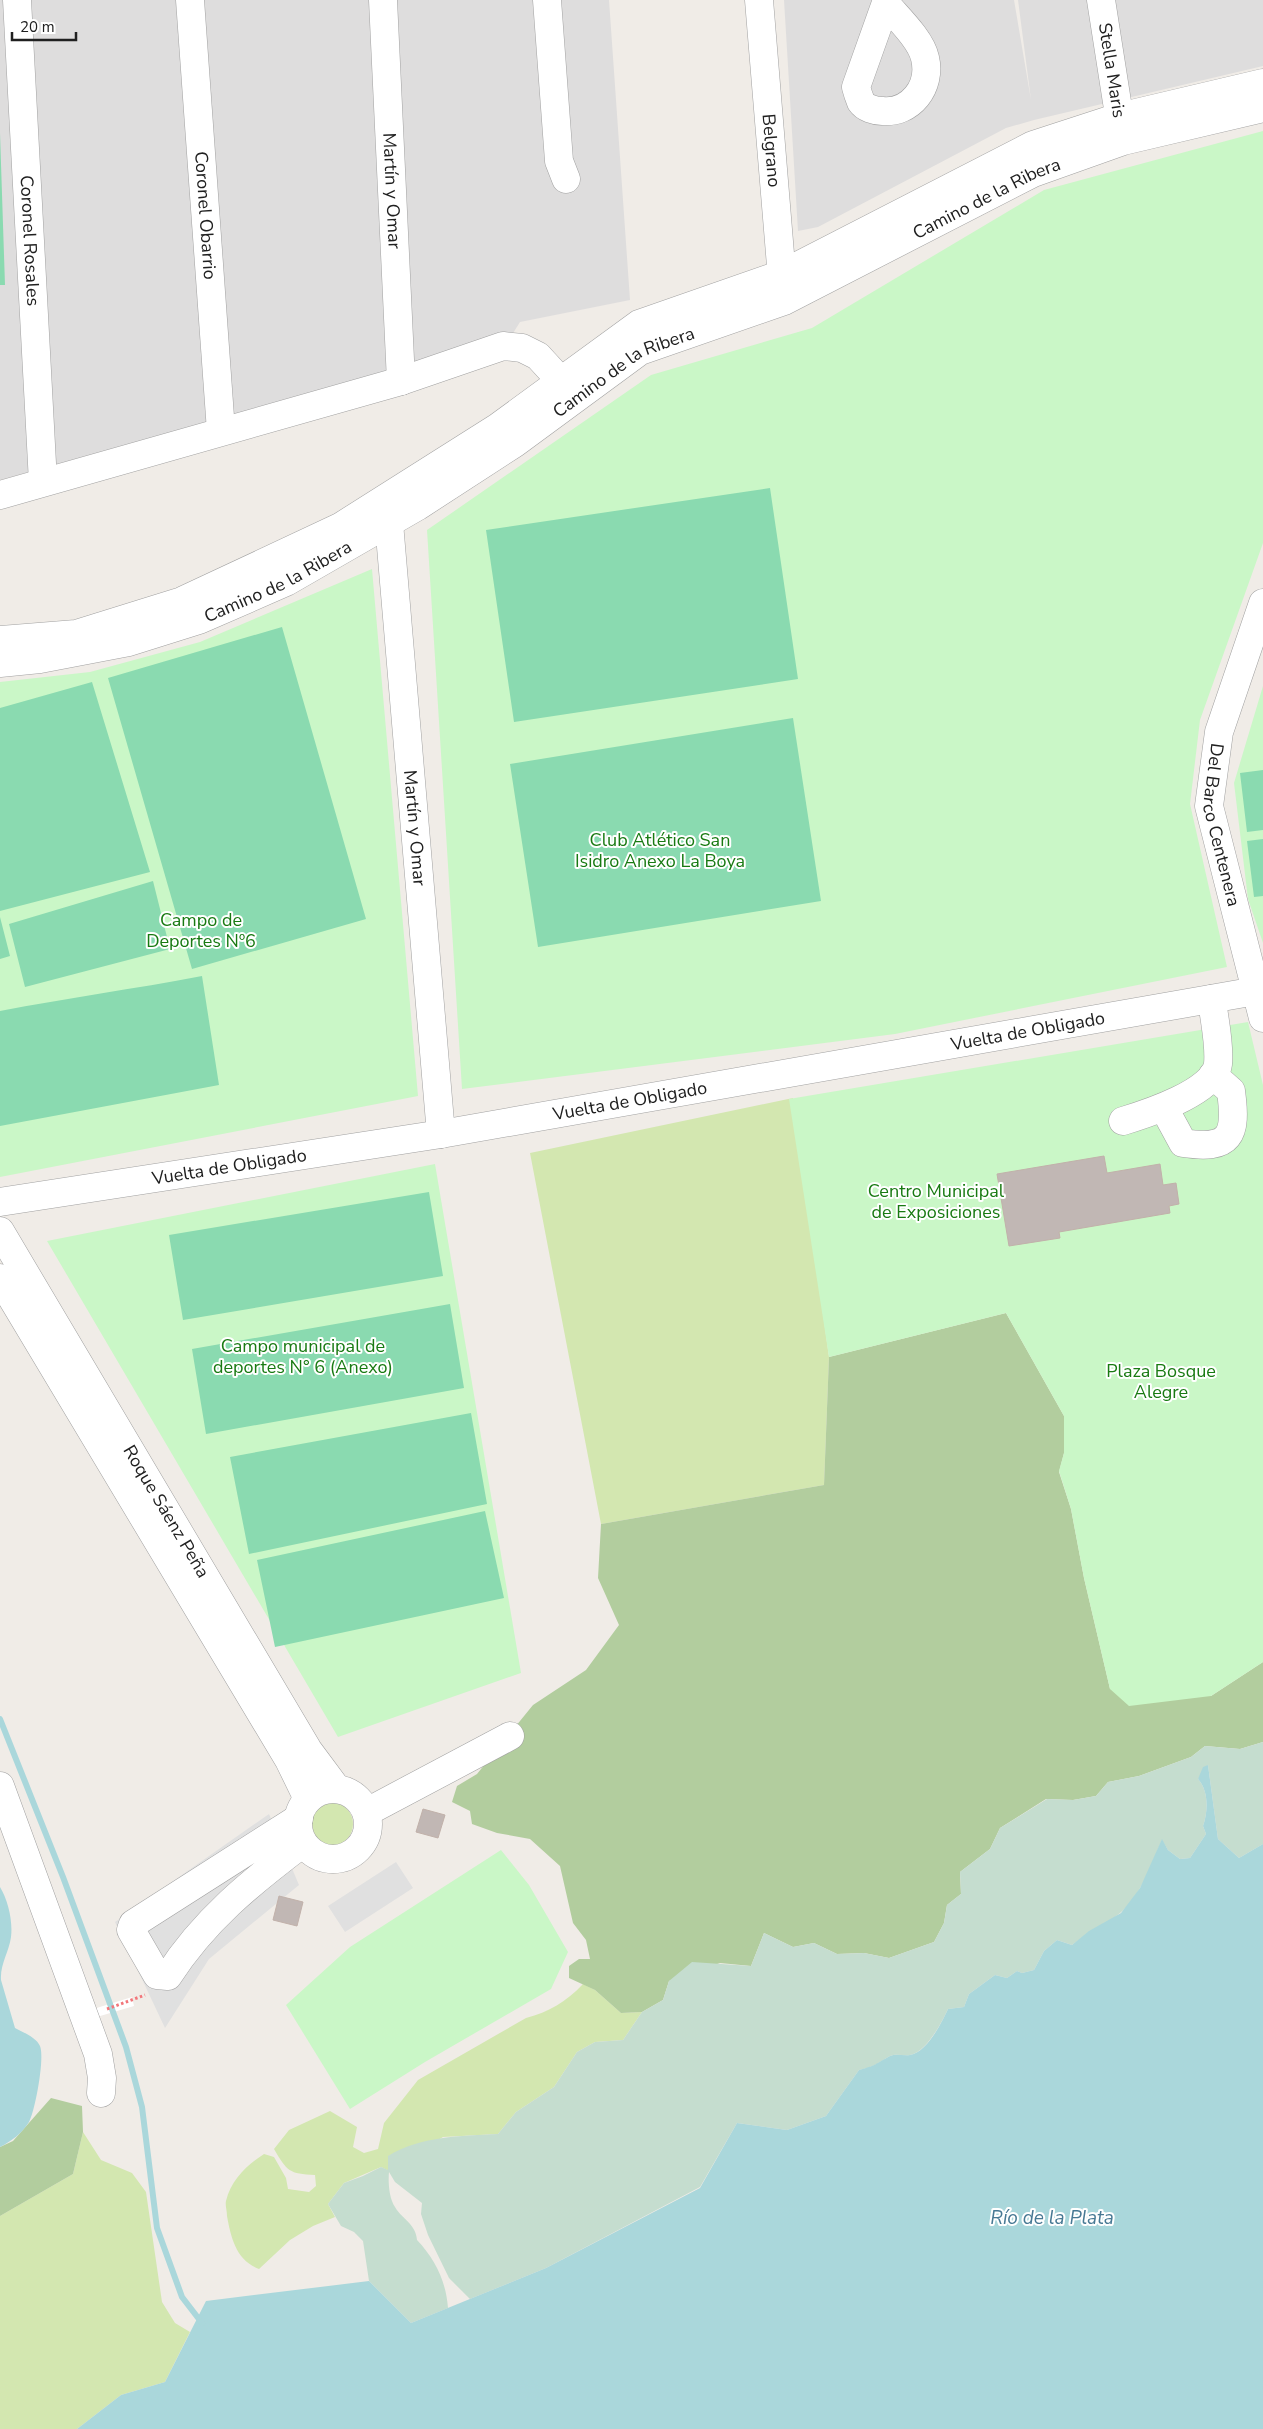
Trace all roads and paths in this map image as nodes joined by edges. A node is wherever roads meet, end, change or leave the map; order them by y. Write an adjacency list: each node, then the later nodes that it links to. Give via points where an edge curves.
1 (17, 0): 15 (street, Coronel Rosales)
2 (190, 0): 14 (street, Coronel Obarrio)
3 (383, 0): 13 (street, Martín y Omar)
4 (547, 0): 10 (street, via 559,161)
5 (759, 0): 11 (street, Belgrano)
6 (1101, 0): 9 (street, Stella Maris)
7 (1263, 83): 9 (street, Camino de la Ribera)
8 (1263, 108): 9 (street, Camino de la Ribera)
9 (1121, 129): 11 (street, Camino de la Ribera, via 1033,145)
10 (566, 179)
11 (783, 287): 12 (street, Camino de la Ribera, via 639,324); 17 (street, Camino de la Ribera, via 640,350 515,443)
12 (560, 380): 13 (street, Camino de la Ribera, via 538,356 522,348 503,346); 19 (street, Camino de la Ribera, via 498,427 340,527 182,601 76,634)
13 (401, 381): 14 (street, Camino de la Ribera)
14 (222, 431): 15 (street, Camino de la Ribera)
15 (43, 482): 16 (street, Camino de la Ribera)
16 (0, 495)
17 (389, 523): 20 (street, Camino de la Ribera, via 286,582 199,620 129,642); 27 (street, Martín y Omar)
18 (1263, 604): 21 (street, Del Barco Centenera, via 1219,732 1209,806)
19 (0, 640)
20 (0, 663)
21 (1256, 991): 22 (street, Vuelta de Obligado); 23 (street)
22 (1212, 999): 24 (street, via 1218,1065); 27 (street, Vuelta de Obligado)
23 (1263, 1018)
24 (1213, 1075): 25 (street, via 1192,1093); 25 (street, via 1231,1091 1235,1118 1228,1135 1218,1144 1183,1143)
25 (1164, 1108): 26 (street)
26 (1123, 1121)
27 (441, 1134): 28 (street, Vuelta de Obligado)
28 (0, 1202)
29 (0, 1232): 33 (street, Roque Sáenz Peña, via 308,1750)
30 (0, 1278): 35 (street, Roque Sáenz Peña, via 289,1760)
31 (510, 1736): 34 (street)
32 (0, 1786): 38 (street, via 98,2054)
33 (337, 1789): 34 (street, Roque Sáenz Peña, via 359,1799); 35 (street, via 319,1793)
34 (367, 1812): 35 (street, Roque Sáenz Peña, via 369,1827 365,1841 355,1853 337,1860 318,1856)
35 (303, 1820): 35 (street, via 133,1924 131,1930 157,1975 168,1976 188,1945 242,1890)
36 (133, 2001): 37 (path)
37 (98, 2012)
38 (101, 2093)

